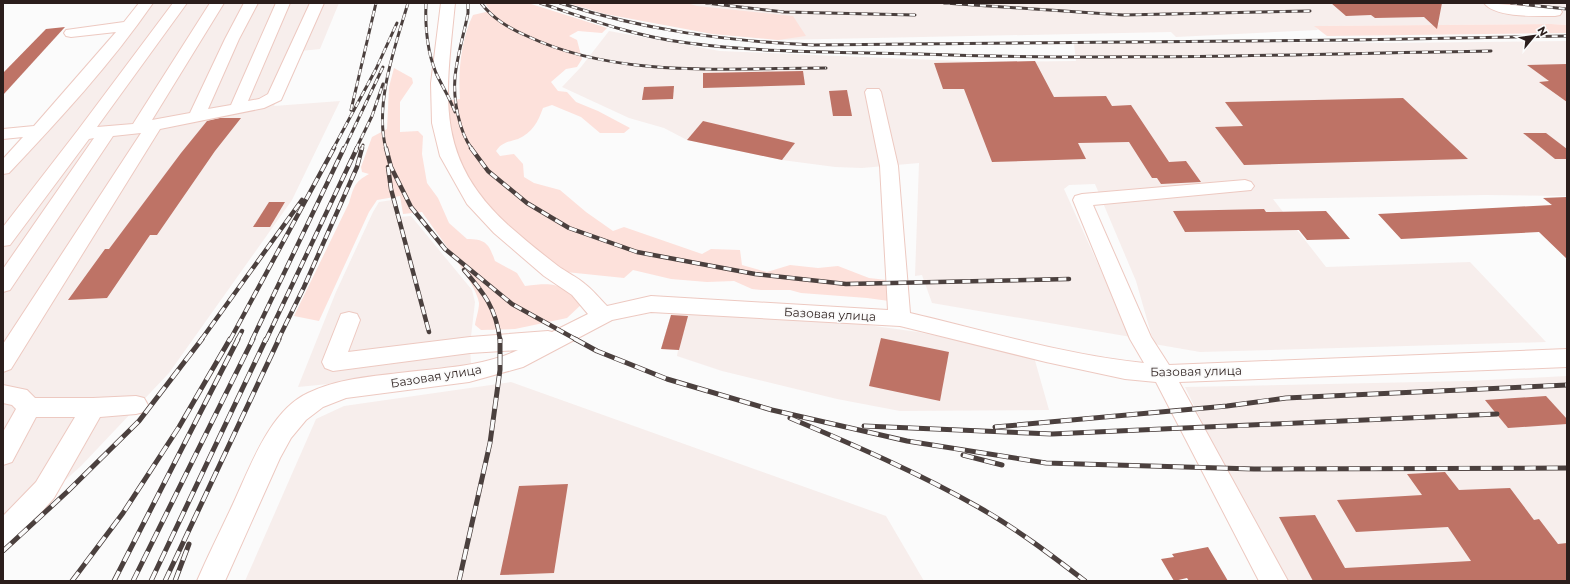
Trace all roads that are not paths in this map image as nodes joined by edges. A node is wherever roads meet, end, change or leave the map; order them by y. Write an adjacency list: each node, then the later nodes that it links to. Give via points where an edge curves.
1 (146, 3): 10 (street)
2 (180, 3): 19 (street)
3 (217, 3): 15 (street)
4 (251, 3): 14 (street)
5 (283, 3): 13 (street)
6 (317, 3): 13 (street, via 275,97 264,103)
7 (448, 3): 24 (street, via 439,83 440,123 449,156 474,200 502,229 551,271 579,290)
8 (1491, 3): 9 (street, via 1496,7 1516,10)
9 (1555, 12)
10 (128, 26): 11 (street); 16 (street)
11 (71, 33)
12 (873, 92): 25 (street, via 889,166)
13 (237, 109): 14 (street)
14 (197, 116): 15 (street)
15 (147, 127): 17 (street); 27 (street)
16 (39, 131): 18 (street); 20 (street)
17 (107, 132): 19 (street); 23 (street)
18 (3, 134)
19 (84, 134): 22 (street)
20 (3, 170)
21 (1245, 186): 31 (street, via 1082,200 1141,339)
22 (3, 240)
23 (3, 285)
24 (602, 316): 25 (street, Базовая улица, via 651,304); 28 (street, Базовая улица)
25 (900, 318): 31 (street, Базовая улица, via 1046,354 1125,370)
26 (348, 320): 28 (street, via 333,362)
27 (12, 335): 30 (street)
28 (561, 337): 38 (street, Базовая улица, via 514,361 469,373 344,389 315,400 297,413 282,431)
29 (1567, 358): 31 (street, Базовая улица)
30 (3, 363)
31 (1163, 374): 39 (street)
32 (3, 394): 34 (street, via 19,397)
33 (136, 405): 35 (street)
34 (30, 407): 35 (street); 36 (street)
35 (93, 408): 37 (street, via 45,490)
36 (3, 455)
37 (3, 535)
38 (211, 581)
39 (1274, 581)

